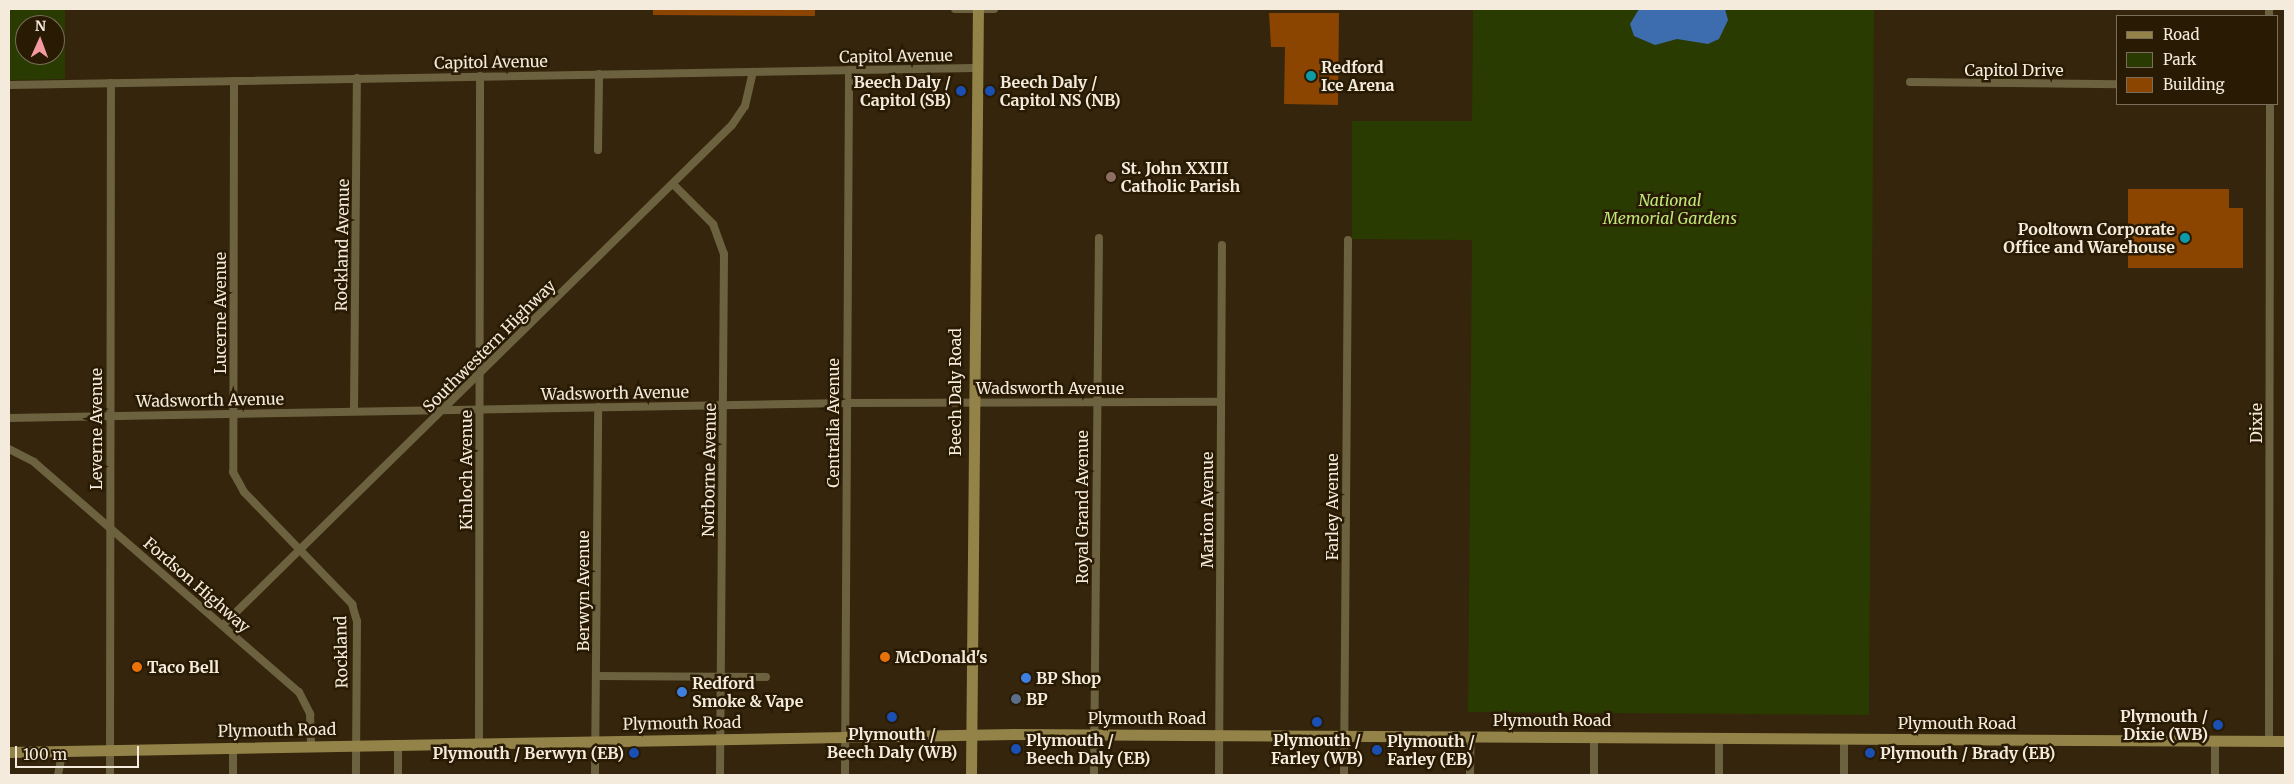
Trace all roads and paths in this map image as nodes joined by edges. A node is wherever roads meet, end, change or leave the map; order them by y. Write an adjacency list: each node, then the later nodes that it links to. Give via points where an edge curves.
1 (955, 9): 2 (street)
2 (978, 9): 3 (street); 4 (main road, Beech Daly Road)
3 (994, 9)
4 (974, 68): 5 (street, Capitol Avenue); 22 (main road, Beech Daly Road)
5 (849, 70): 6 (street, Capitol Avenue); 25 (street, Centralia Avenue)
6 (753, 72): 7 (street, Capitol Avenue); 17 (street, Southwestern Highway, via 738,118)
7 (599, 74): 8 (street, Capitol Avenue); 16 (street)
8 (480, 76): 9 (street, Capitol Avenue); 21 (street, Kinloch Avenue)
9 (357, 78): 10 (street, Capitol Avenue); 30 (street, Rockland Avenue)
10 (234, 81): 12 (street, Capitol Avenue); 31 (street, Lucerne Avenue)
11 (1910, 82): 13 (street, Capitol Drive)
12 (111, 83): 14 (street, Capitol Avenue); 32 (street, Leverne Avenue)
13 (2116, 84)
14 (9, 85)
15 (2270, 105): 53 (street, Dixie)
16 (598, 150)
17 (673, 184): 21 (street, Southwestern Highway); 26 (street, Norborne Avenue, via 713,224 723,243)
18 (1099, 238): 23 (street, Royal Grand Avenue)
19 (1348, 240): 44 (street, Farley Avenue)
20 (1222, 245): 24 (street, Marion Avenue)
21 (480, 374): 28 (street, Kinloch Avenue); 29 (street, Southwestern Highway)
22 (972, 401): 23 (street, Wadsworth Avenue); 25 (street, Wadsworth Avenue); 41 (main road, Beech Daly Road)
23 (1097, 401): 24 (street, Wadsworth Avenue); 42 (street, Royal Grand Avenue)
24 (1221, 402): 43 (street, Marion Avenue)
25 (847, 403): 26 (street, Wadsworth Avenue); 45 (street, Centralia Avenue)
26 (723, 405): 27 (street, Wadsworth Avenue); 38 (street, Norborne Avenue)
27 (598, 407): 28 (street, Wadsworth Avenue); 39 (street, Berwyn Avenue)
28 (479, 409): 29 (street, Wadsworth Avenue); 55 (street, Kinloch Avenue)
29 (444, 410): 30 (street, Wadsworth Avenue); 36 (street, Southwestern Highway)
30 (354, 412): 31 (street, Wadsworth Avenue)
31 (232, 413): 32 (street, Wadsworth Avenue); 36 (street, Lucerne Avenue, via 232,464 237,482)
32 (109, 416): 33 (street, Wadsworth Avenue); 35 (street, Leverne Avenue)
33 (9, 418)
34 (9, 448): 35 (street, Fordson Highway, via 34,462)
35 (109, 527): 37 (street, Fordson Highway); 61 (street, Leverne Avenue)
36 (301, 549): 37 (street, Southwestern Highway); 58 (street, Rockland, via 355,612)
37 (223, 625): 57 (street, Fordson Highway, via 302,696 310,714)
38 (720, 674): 39 (street); 40 (street); 48 (street, Norborne Avenue)
39 (596, 676): 51 (street, Berwyn Avenue)
40 (766, 677)
41 (971, 734): 42 (main road, Plymouth Road); 45 (main road, Plymouth Road); 71 (main road, Beech Daly Road)
42 (1095, 734): 43 (main road, Plymouth Road); 72 (street, Royal Grand Avenue)
43 (1219, 735): 44 (main road, Plymouth Road); 73 (street, Marion Avenue)
44 (1344, 735): 46 (main road, Plymouth Road); 74 (street, Farley Avenue)
45 (845, 736): 48 (main road, Plymouth Road); 70 (street, Centralia Avenue)
46 (1472, 736): 47 (main road, Plymouth Road); 75 (street)
47 (1594, 737): 49 (main road, Plymouth Road); 76 (street)
48 (720, 738): 51 (main road, Plymouth Road); 69 (street, Norborne Avenue)
49 (1719, 738): 50 (main road, Plymouth Road); 77 (street)
50 (1844, 738): 52 (main road, Plymouth Road); 78 (street)
51 (595, 740): 55 (main road, Plymouth Road); 68 (street, Berwyn Avenue)
52 (2216, 741): 53 (main road, Plymouth Road); 79 (street)
53 (2269, 741): 54 (main road, Plymouth Road)
54 (2285, 741)
55 (479, 743): 56 (main road, Plymouth Road)
56 (398, 745): 58 (main road, Plymouth Road); 67 (street)
57 (311, 746): 58 (main road, Plymouth Road); 59 (main road, Plymouth Road)
58 (355, 746): 66 (street, Rockland)
59 (233, 747): 61 (main road, Plymouth Road); 65 (street)
60 (63, 750): 61 (main road, Plymouth Road); 62 (main road, Plymouth Road); 63 (street)
61 (110, 750): 64 (street, Leverne Avenue)
62 (9, 752)
63 (58, 775)
64 (110, 775)
65 (233, 775)
66 (356, 775)
67 (398, 775)
68 (595, 775)
69 (720, 775)
70 (845, 775)
71 (971, 775)
72 (1094, 775)
73 (1219, 775)
74 (1344, 775)
75 (1470, 775)
76 (1594, 775)
77 (1719, 775)
78 (1844, 775)
79 (2215, 775)

